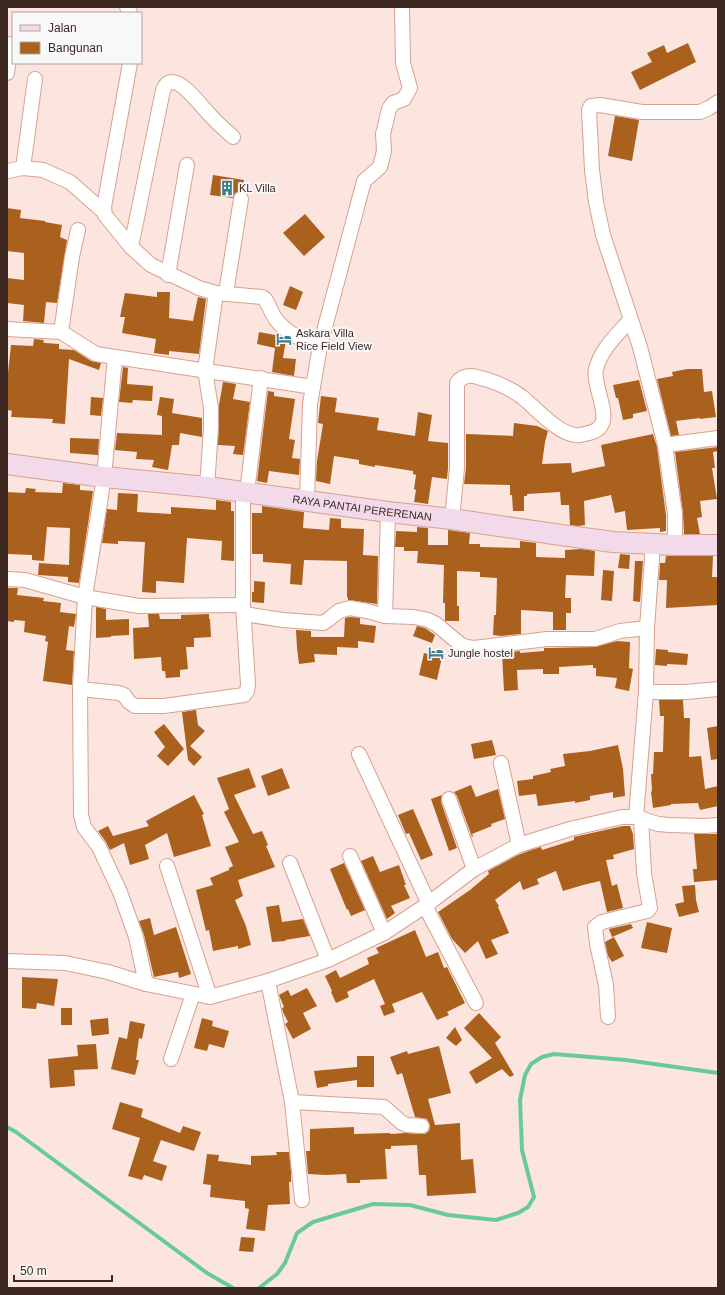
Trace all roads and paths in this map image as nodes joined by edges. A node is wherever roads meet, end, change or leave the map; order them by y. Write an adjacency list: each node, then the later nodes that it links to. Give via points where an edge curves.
1 (402, 7): 20 (street, via 403,63 410,88 404,99 393,103 389,109 383,134 384,151 380,167 364,181)
2 (11, 44): 4 (street)
3 (130, 64): 12 (street)
4 (7, 73)
5 (35, 79): 9 (street)
6 (718, 102): 17 (street, via 700,112 642,112 600,105 591,106 589,110 596,202 603,235)
7 (233, 137): 14 (street, via 191,94 178,84 166,84)
8 (187, 166): 15 (street)
9 (23, 168): 10 (street); 12 (street, via 43,170 70,182)
10 (7, 171)
11 (240, 199): 16 (street)
12 (104, 212): 14 (street)
13 (78, 230): 19 (street)
14 (131, 247): 15 (street, via 151,266)
15 (168, 274): 16 (street, via 199,288)
16 (221, 293): 20 (street, via 262,297 283,326 298,338); 22 (street)
17 (630, 320): 26 (street, via 640,347); 33 (street, via 599,359 595,372 604,420 600,428 590,433 576,436 564,431 522,397 500,384 476,376 466,375 460,378 457,382 456,468)
18 (7, 328): 19 (street)
19 (61, 332): 21 (street, via 96,354)
20 (320, 346): 24 (street)
21 (115, 357): 22 (street); 28 (street)
22 (204, 370): 23 (street); 29 (street, via 211,408)
23 (261, 378): 24 (street); 30 (street)
24 (313, 387): 31 (street, via 310,404)
25 (718, 438): 26 (street)
26 (665, 445): 35 (street, via 675,514)
27 (7, 464): 28 (street, RAYA PANTAI PERERENAN)
28 (104, 477): 29 (street, RAYA PANTAI PERERENAN); 38 (street)
29 (207, 487): 30 (street, RAYA PANTAI PERERENAN)
30 (245, 492): 31 (street, RAYA PANTAI PERERENAN); 39 (street)
31 (307, 501): 32 (street, RAYA PANTAI PERERENAN)
32 (388, 512): 33 (street, RAYA PANTAI PERERENAN); 40 (street)
33 (452, 518): 34 (street, RAYA PANTAI PERERENAN, via 613,542)
34 (654, 544): 35 (street, RAYA PANTAI PERERENAN); 41 (street)
35 (675, 545): 36 (street, RAYA PANTAI PERERENAN)
36 (718, 545)
37 (7, 578): 38 (street, via 24,580)
38 (85, 597): 39 (street, via 140,606); 42 (street)
39 (243, 610): 40 (street, via 283,620 323,623 340,611 350,608); 42 (street, via 248,684 244,695 164,706 136,706 119,693)
40 (385, 616): 41 (street, via 428,620 461,645 474,648 547,639 595,639 620,631)
41 (647, 628): 44 (street)
42 (80, 689): 60 (street, via 81,815 84,827 100,847 120,892 136,937)
43 (718, 689): 44 (street)
44 (646, 692): 48 (street)
45 (359, 754): 55 (street)
46 (501, 763): 50 (street)
47 (449, 799): 54 (street)
48 (638, 817): 49 (street, via 658,824); 50 (street, via 622,817); 64 (street, via 650,908 647,911 602,922 595,927 606,985)
49 (718, 825)
50 (520, 844): 54 (street)
51 (350, 856): 56 (street)
52 (290, 863): 57 (street)
53 (167, 866): 62 (street)
54 (474, 869): 55 (street)
55 (427, 905): 56 (street); 63 (street)
56 (384, 933): 57 (street)
57 (328, 960): 59 (street)
58 (7, 961): 60 (street, via 65,963 108,972)
59 (268, 981): 62 (street); 66 (street)
60 (146, 984): 61 (street)
61 (193, 994): 62 (street); 65 (street)
62 (210, 997)
63 (476, 1003)
64 (608, 1017)
65 (171, 1059)
66 (292, 1102): 67 (street, via 384,1107 402,1123); 68 (street)
67 (422, 1126)
68 (302, 1200)

